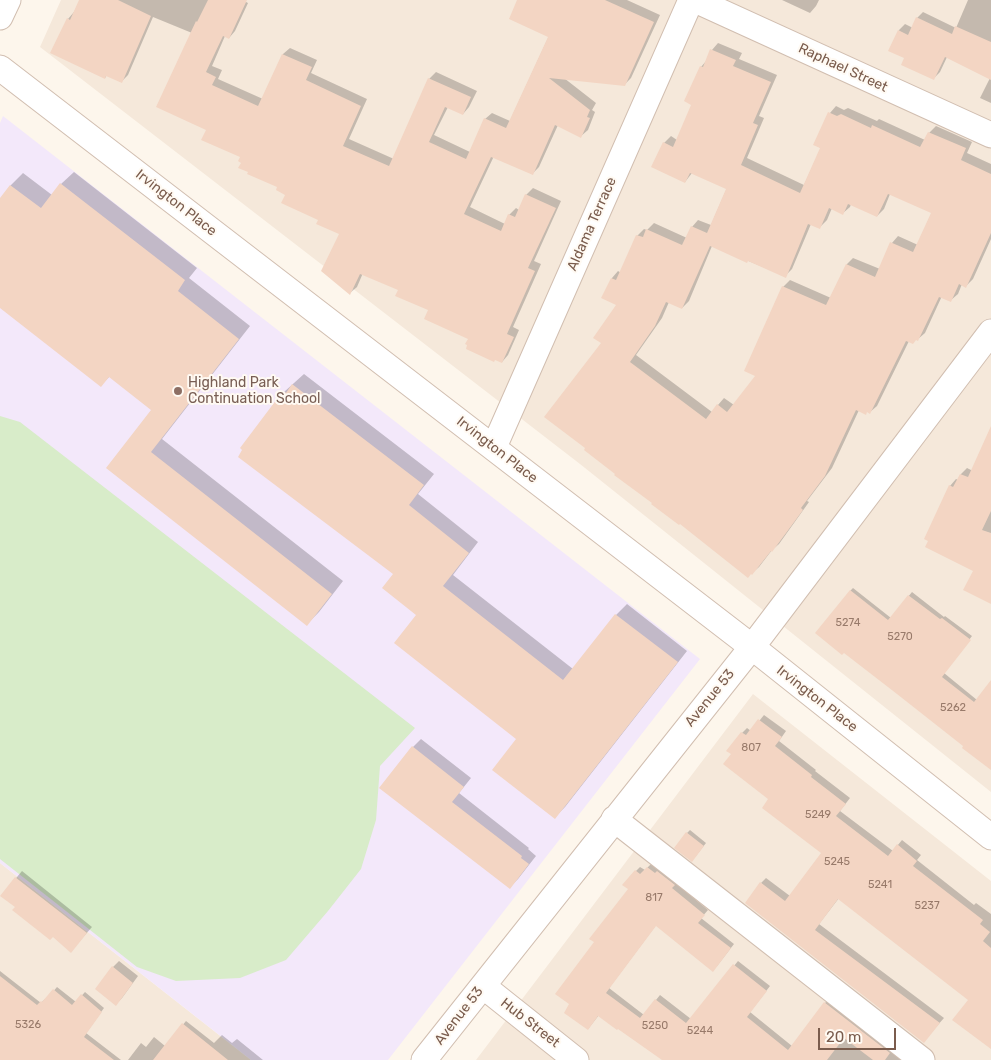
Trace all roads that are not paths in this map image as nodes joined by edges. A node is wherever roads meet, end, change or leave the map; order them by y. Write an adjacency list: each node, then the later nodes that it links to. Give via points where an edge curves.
1 (8, 0): 3 (street)
2 (693, 0): 5 (street, Raphael Street); 7 (street, Aldama Terrace)
3 (0, 18)
4 (0, 68): 7 (street, Irvington Place)
5 (991, 136)
6 (991, 332): 8 (street, Avenue 53)
7 (494, 447): 8 (street, Irvington Place)
8 (752, 647): 9 (street, Avenue 53); 10 (street, Irvington Place)
9 (614, 819): 11 (street, Avenue 53); 14 (street)
10 (991, 837)
11 (483, 986): 12 (street, Avenue 53); 13 (street, Hub Street)
12 (424, 1060)
13 (576, 1060)
14 (922, 1060)

